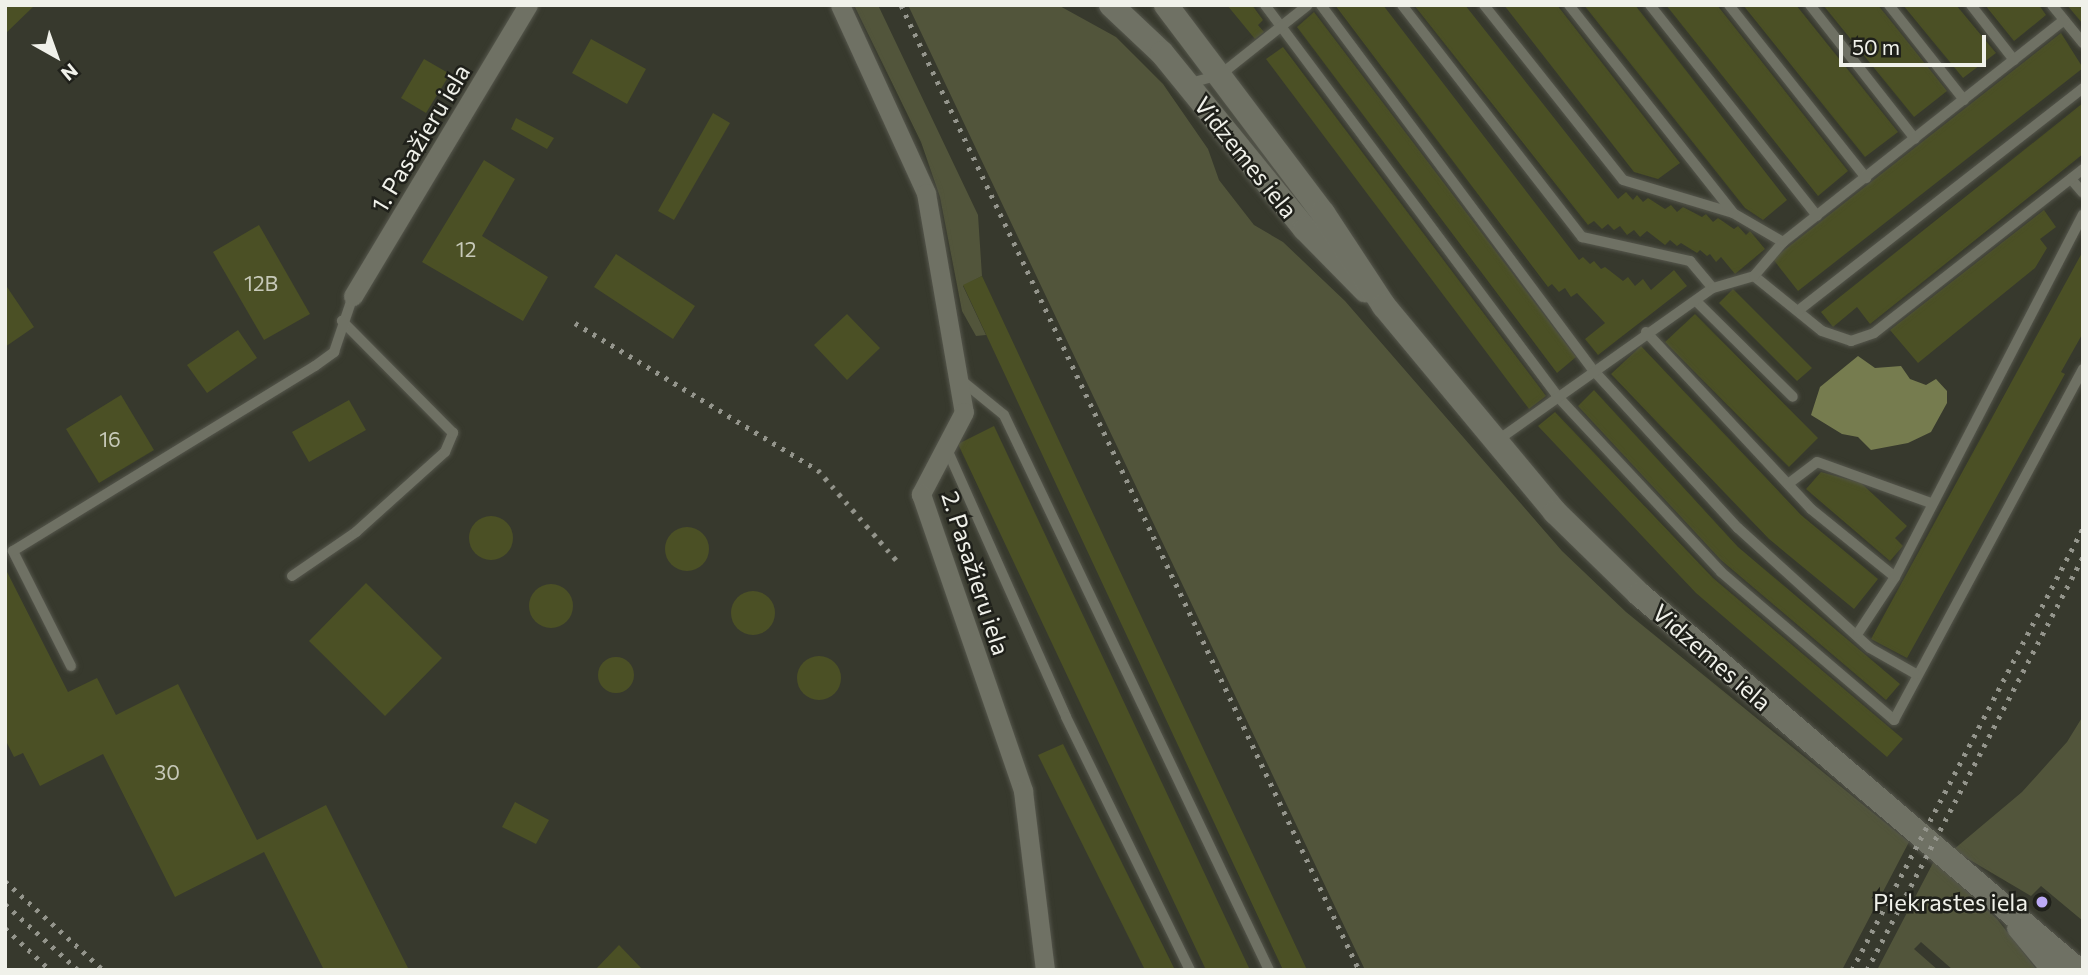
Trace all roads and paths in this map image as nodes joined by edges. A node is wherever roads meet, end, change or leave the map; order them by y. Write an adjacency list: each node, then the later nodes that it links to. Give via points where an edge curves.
1 (528, 5): 36 (street, 1. Pasažieru iela)
2 (840, 5): 44 (street, 2. Pasažieru iela, via 926,192)
3 (1111, 5): 22 (street, Vidzemes iela, via 1136,26)
4 (1166, 5): 21 (street, Vidzemes iela)
5 (1265, 5): 18 (lane)
6 (1308, 5): 18 (lane)
7 (1321, 5): 43 (lane)
8 (1402, 5): 35 (lane, via 1582,237 1690,261)
9 (1484, 5): 30 (lane, via 1623,180)
10 (1569, 5): 30 (lane)
11 (1650, 5): 32 (lane)
12 (1729, 5): 27 (lane)
13 (1810, 5): 25 (lane)
14 (1889, 5): 24 (lane)
15 (1971, 5): 20 (lane)
16 (2052, 5): 17 (lane)
17 (2064, 20): 19 (lane); 20 (lane)
18 (1281, 26): 21 (lane); 46 (lane)
19 (2083, 43)
20 (2014, 60): 24 (lane)
21 (1220, 75): 22 (lane); 38 (street, Vidzemes iela, via 1323,213)
22 (1186, 84): 38 (street, Vidzemes iela, via 1305,229 1345,273)
23 (2083, 88): 39 (lane)
24 (1964, 100): 25 (lane)
25 (1915, 139): 27 (lane)
26 (2083, 169): 28 (lane)
27 (1866, 178): 32 (lane)
28 (2071, 179): 29 (lane); 39 (lane, via 1874,333 1852,341 1822,331)
29 (2083, 193)
30 (1733, 213): 33 (lane)
31 (2083, 215): 50 (lane)
32 (1818, 216): 33 (lane)
33 (1783, 242): 34 (lane)
34 (1754, 276): 35 (lane); 39 (lane)
35 (1713, 288): 37 (lane)
36 (353, 296): 40 (lane)
37 (1696, 301): 41 (lane); 45 (lane)
38 (1384, 306): 47 (street, Vidzemes iela)
39 (1799, 310)
40 (342, 321): 51 (lane, via 453,433 445,452 356,532); 54 (lane, via 334,352 315,366 13,551)
41 (1646, 332): 43 (lane); 49 (lane)
42 (2083, 369): 55 (lane)
43 (1594, 370): 46 (lane); 53 (lane, via 1738,528)
44 (958, 377): 48 (street, 2. Pasažieru iela, via 964,412); 59 (lane, via 1004,415)
45 (1793, 397)
46 (1559, 398): 47 (lane); 55 (lane, via 1721,572 1894,720)
47 (1494, 443): 56 (street, Vidzemes iela, via 1555,512 1639,594 1883,815)
48 (946, 447): 57 (street, 2. Pasažieru iela, via 921,494 1023,791); 58 (lane, via 1066,717)
49 (1788, 484): 50 (lane, via 1817,462); 52 (lane, via 1811,509)
50 (1931, 503): 52 (lane)
51 (292, 576)
52 (1895, 577): 53 (lane)
53 (1858, 633): 55 (lane, via 1870,648)
54 (71, 666)
55 (1916, 674)
56 (1984, 889): 60 (street); 61 (street, Vidzemes iela)
57 (1045, 970)
58 (1190, 970)
59 (1269, 970)
60 (2051, 970)
61 (2078, 970)

